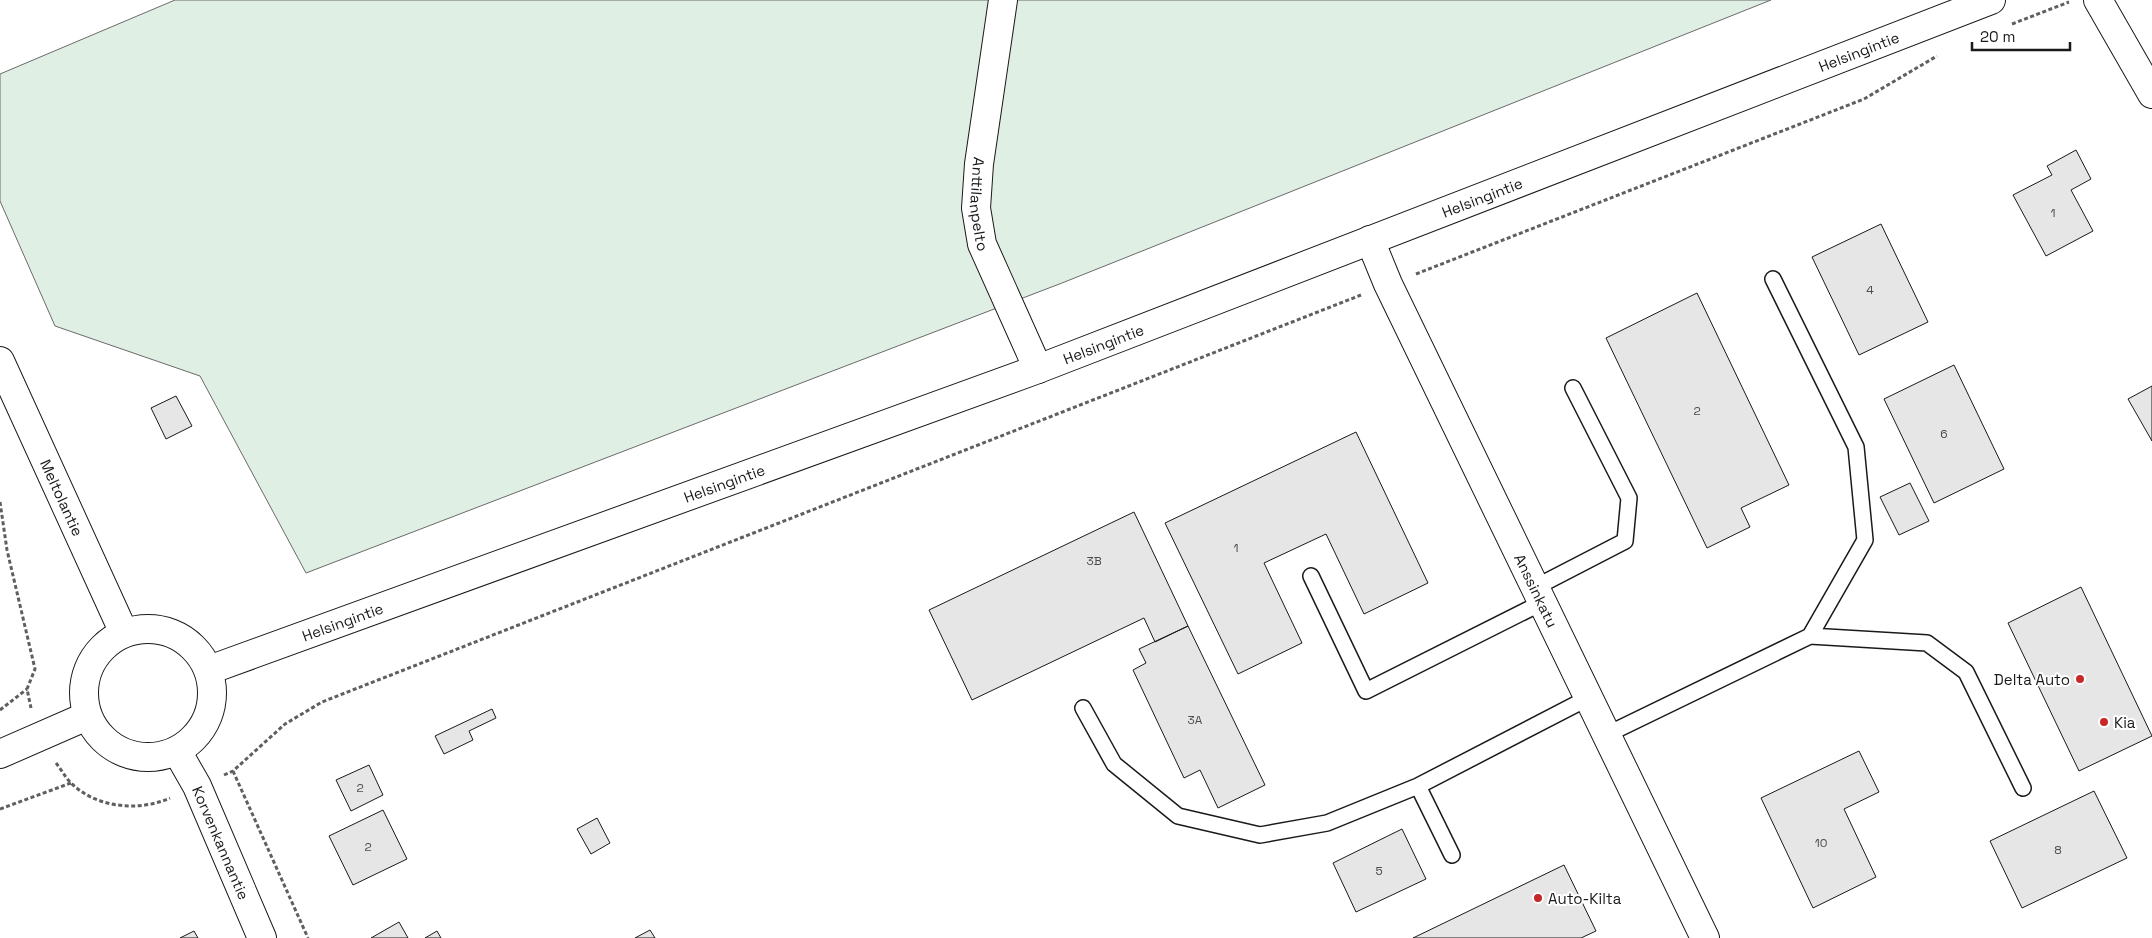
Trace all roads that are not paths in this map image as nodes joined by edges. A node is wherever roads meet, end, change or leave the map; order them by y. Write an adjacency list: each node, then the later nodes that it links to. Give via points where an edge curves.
1 (1002, 0): 8 (main road, Anttilanpelto, via 978,164 976,208 982,244)
2 (1991, 0): 5 (main road, Helsingintie)
3 (2098, 0): 4 (main road)
4 (2152, 94)
5 (1370, 240): 8 (main road, Helsingintie); 11 (main road, Anssinkatu, via 1388,284)
6 (1773, 279): 13 (lane, via 1856,447 1865,540)
7 (0, 361): 12 (main road, Meltolantie)
8 (1038, 369): 14 (main road, Helsingintie)
9 (1573, 388): 11 (lane, via 1628,498 1625,541)
10 (1311, 576): 11 (lane, via 1366,691)
11 (1539, 594): 15 (main road, Anssinkatu)
12 (124, 633): 14 (main road, via 150,628 175,634 196,649); 17 (main road, via 103,646 89,667 83,692)
13 (1810, 636): 18 (lane); 22 (lane, via 1928,643 1966,672)
14 (209, 670): 19 (main road, via 213,694 208,717 196,737)
15 (1590, 698): 18 (main road, Anssinkatu); 21 (lane)
16 (1083, 708): 21 (lane, via 1114,764 1178,816 1260,835 1327,823)
17 (87, 716): 19 (main road, via 102,739 125,754 151,758); 20 (main road)
18 (1608, 734): 25 (main road, Anssinkatu)
19 (177, 751): 24 (main road, Korvenkannantie, via 197,786)
20 (0, 754)
21 (1418, 786): 23 (lane)
22 (2023, 788)
23 (1452, 855)
24 (262, 938)
25 (1705, 938)

